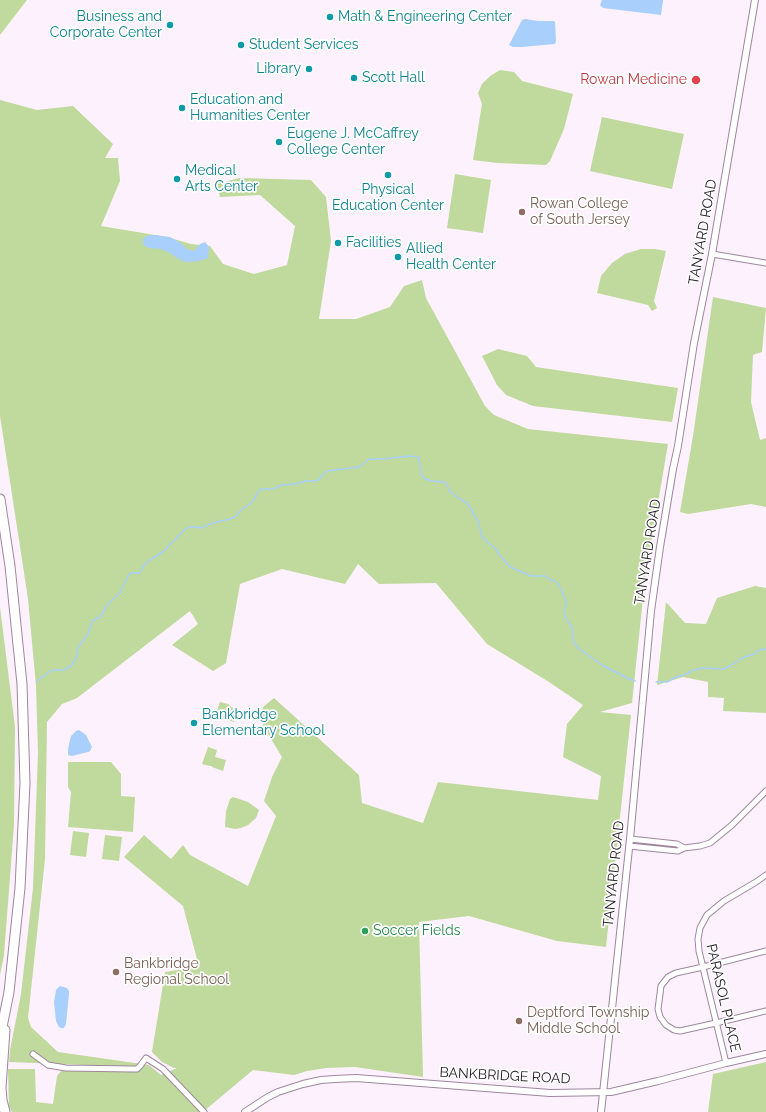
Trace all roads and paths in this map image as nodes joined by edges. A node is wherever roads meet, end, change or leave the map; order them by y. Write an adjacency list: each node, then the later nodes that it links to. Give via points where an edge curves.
1 (755, 0): 2 (street, TANYARD ROAD)
2 (712, 254): 3 (street); 6 (street, TANYARD ROAD, via 694,343 651,611)
3 (766, 263)
4 (0, 499): 13 (highway, via 10,566 22,684 25,783 20,888 9,992)
5 (766, 791): 8 (street, via 710,843)
6 (630, 839): 7 (street, TANYARD ROAD); 8 (street, via 677,844)
7 (629, 846): 8 (street, via 678,851); 19 (street, TANYARD ROAD)
8 (684, 848)
9 (766, 875): 11 (street, PARASOL PLACE, via 724,901 707,915 698,939)
10 (766, 951): 11 (street)
11 (703, 967): 14 (street, PARASOL PLACE); 14 (street, via 668,977 662,986 658,1009 666,1025 674,1030)
12 (766, 1011): 14 (street)
13 (3, 1022): 15 (highway); 20 (highway, via 5,1028 1,1088)
14 (716, 1023): 18 (street, PARASOL PLACE)
15 (0, 1037)
16 (33, 1054): 21 (street, via 48,1065 66,1068 132,1069 140,1066 146,1058 163,1069)
17 (766, 1054): 18 (street, BANKBRIDGE ROAD)
18 (726, 1063): 19 (street, BANKBRIDGE ROAD, via 652,1083)
19 (603, 1092): 22 (street, BANKBRIDGE ROAD, via 550,1093 335,1078 289,1088 268,1097); 23 (street, TANYARD ROAD)
20 (5, 1112)
21 (204, 1112)
22 (245, 1112)
23 (601, 1112)

